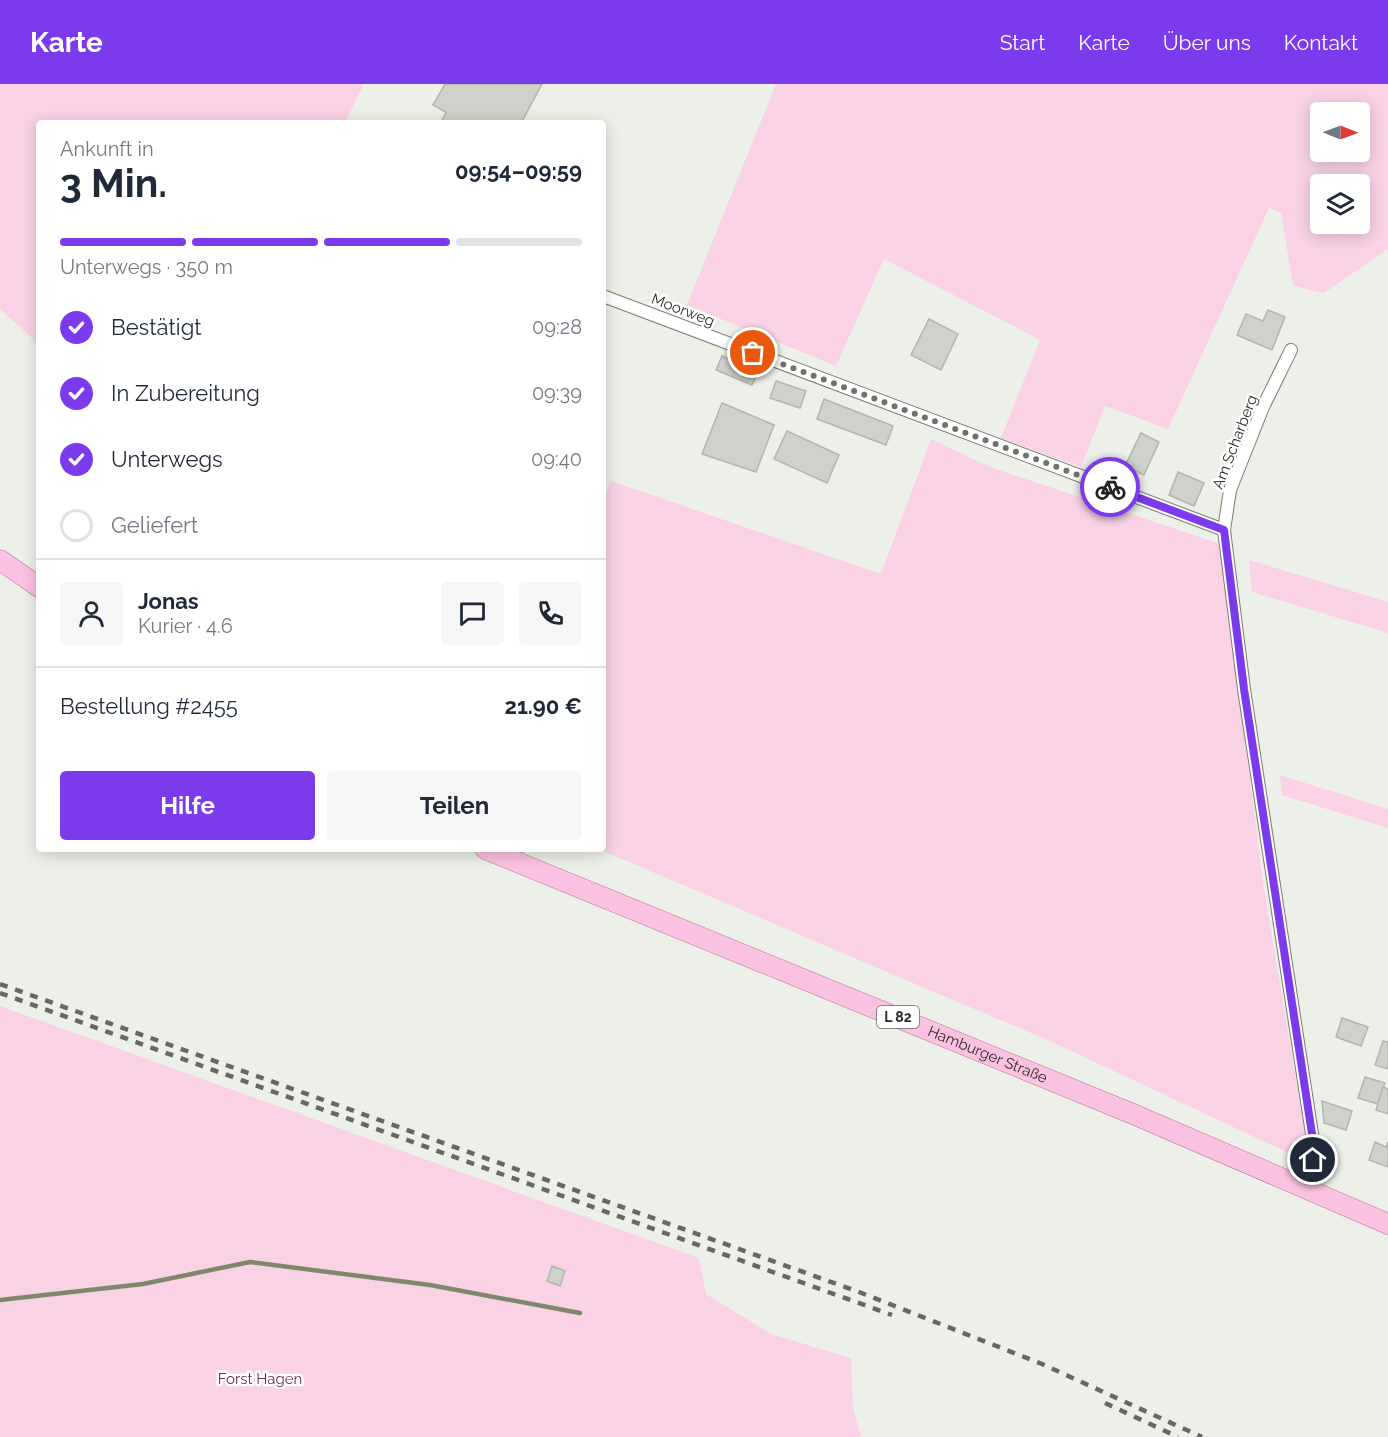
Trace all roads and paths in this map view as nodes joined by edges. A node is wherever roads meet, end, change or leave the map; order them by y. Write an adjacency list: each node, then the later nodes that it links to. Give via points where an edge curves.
1 (606, 297): 3 (street, Moorweg)
2 (1291, 350): 3 (street, Am Scharberg, via 1230,490)
3 (1224, 530): 7 (street, Am Scharberg, via 1244,689 1314,1147)
4 (0, 560): 5 (main road)
5 (36, 585)
6 (491, 852): 7 (main road, Hamburger Straße / L 82, via 1132,1114)
7 (1309, 1191): 8 (main road, Hamburger Straße / L 82)
8 (1388, 1224)

